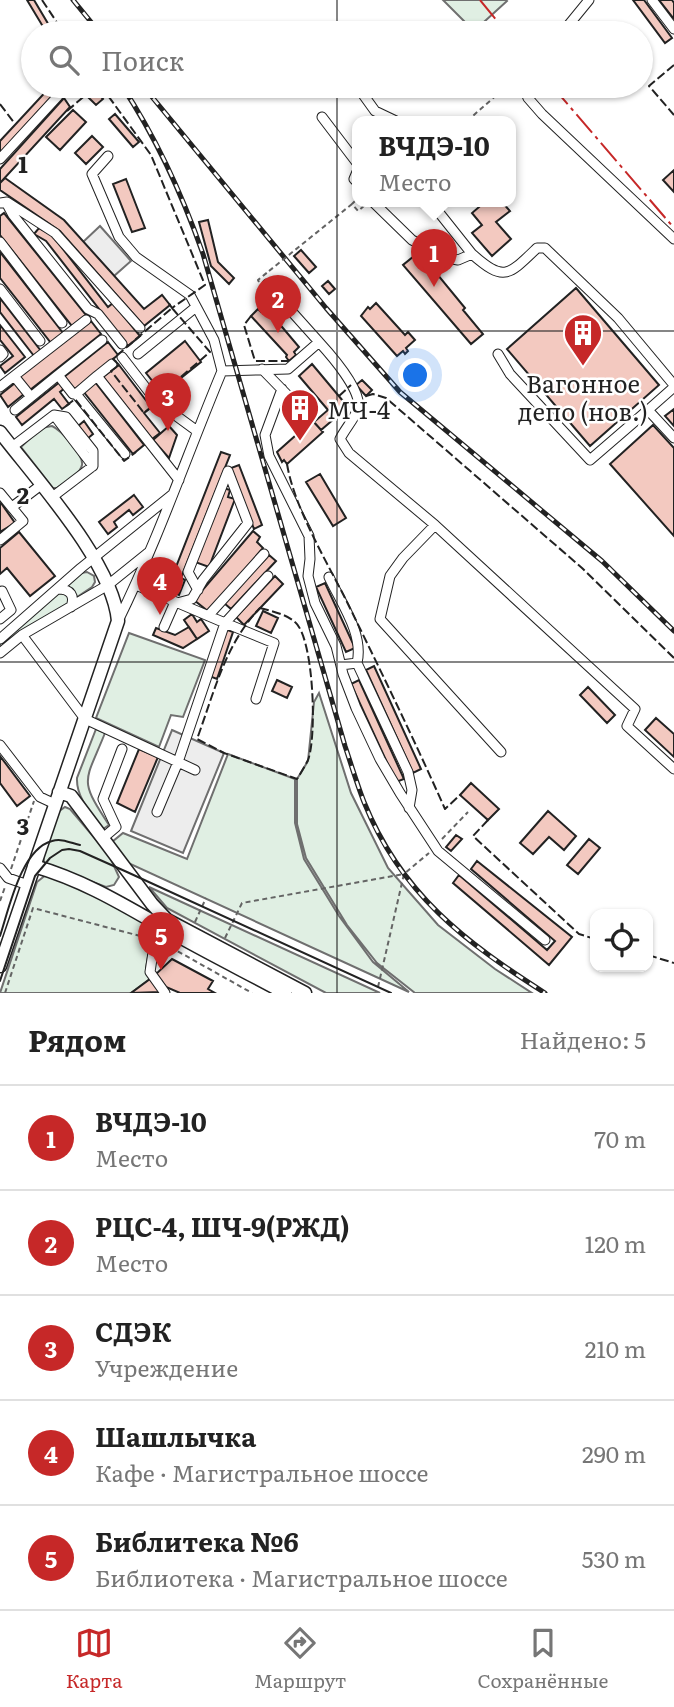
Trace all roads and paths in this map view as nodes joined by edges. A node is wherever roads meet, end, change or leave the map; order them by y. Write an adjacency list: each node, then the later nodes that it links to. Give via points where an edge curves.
1 (589, 0): 3 (street)
2 (652, 0): 4 (street)
3 (572, 21)
4 (674, 29)
5 (56, 98): 14 (street)
6 (366, 98): 9 (street)
7 (493, 98): 10 (path)
8 (528, 98): 19 (street)
9 (386, 116)
10 (473, 116)
11 (322, 117): 13 (street)
12 (108, 156): 24 (street, via 92,174 119,237 135,257 190,295)
13 (352, 156)
14 (0, 159)
15 (3, 202): 27 (street, via 55,233); 31 (street, via 88,309)
16 (352, 204): 22 (path, bridge)
17 (377, 207): 21 (street, via 412,240 447,258 458,260)
18 (436, 207): 21 (street)
19 (674, 239)
20 (0, 242): 26 (street)
21 (472, 254): 44 (street, via 491,271 505,273 537,248 545,248 618,318)
22 (262, 282): 30 (street)
23 (0, 289): 29 (street)
24 (196, 307): 33 (street); 40 (street, via 214,340)
25 (86, 320): 43 (street)
26 (62, 323)
27 (140, 328)
28 (102, 340): 41 (street)
29 (40, 341)
30 (319, 342): 38 (street, via 288,369); 62 (street, via 339,364 357,397 358,408 340,439 349,453)
31 (122, 344)
32 (0, 350): 35 (street)
33 (138, 354)
34 (498, 354): 50 (street, via 510,374 590,460)
35 (0, 357)
36 (121, 357): 51 (street, via 156,401)
37 (112, 364): 42 (street)
38 (262, 369): 40 (street); 45 (street)
39 (0, 371): 43 (street)
40 (222, 371): 51 (street)
41 (58, 375): 46 (street); 47 (street)
42 (97, 376): 46 (street); 56 (street)
43 (7, 382): 47 (street)
44 (674, 386): 50 (street)
45 (282, 389): 49 (street); 85 (street, via 265,435 269,456 309,536 308,576)
46 (76, 394): 55 (street)
47 (31, 397): 48 (street)
48 (15, 410)
49 (302, 410)
50 (648, 410): 53 (street)
51 (197, 431): 56 (street)
52 (0, 432): 54 (main road)
53 (674, 438)
54 (12, 447): 57 (main road); 60 (street, via 54,415 93,466)
55 (125, 454)
56 (179, 480): 58 (street)
57 (41, 485): 60 (main road); 61 (street)
58 (175, 492): 64 (street); 66 (street)
59 (0, 493): 61 (street)
60 (51, 498): 66 (main road)
61 (12, 507): 63 (street, via 23,521)
62 (435, 525): 90 (street, via 390,576 380,619); 93 (street, via 635,709 627,726)
63 (0, 540)
64 (149, 551): 69 (street); 70 (street)
65 (264, 554): 76 (street)
66 (94, 558): 69 (main road); 71 (street)
67 (268, 576): 79 (street)
68 (329, 577): 84 (street, via 357,636)
69 (108, 584): 75 (street); 78 (main road)
70 (136, 585): 74 (street); 78 (street)
71 (58, 589): 75 (street, via 72,595); 82 (street)
72 (198, 590): 72 (street, via 248,523 228,471 188,572); 74 (street, via 192,599)
73 (0, 592): 77 (street, via 11,610)
74 (176, 602): 76 (street); 80 (street)
75 (71, 607): 81 (street)
76 (208, 616): 79 (street)
77 (0, 619)
78 (118, 621): 87 (main road)
79 (225, 623): 86 (street, via 274,643); 91 (street)
80 (164, 627)
81 (22, 635): 83 (street); 87 (street)
82 (0, 639)
83 (0, 653)
84 (357, 663): 85 (street); 96 (street, via 408,772)
85 (341, 665): 96 (street, via 370,738)
86 (256, 699)
87 (85, 719): 91 (street); 95 (main road)
88 (0, 745): 94 (street)
89 (122, 749): 99 (street, via 103,799 116,827)
90 (501, 752)
91 (178, 762): 92 (street); 97 (street)
92 (194, 769)
93 (674, 769)
94 (37, 794): 95 (street); 104 (path)
95 (57, 798): 99 (main road, via 71,796); 101 (main road)
96 (409, 808): 100 (street)
97 (157, 812)
98 (468, 812): 100 (path)
99 (103, 838): 106 (main road)
100 (435, 846): 103 (path); 112 (street)
101 (34, 866): 105 (main road); 106 (main road, via 76,880)
102 (0, 868): 104 (street)
103 (404, 874): 113 (path, via 242,903); 115 (path)
104 (8, 878): 105 (street); 108 (path)
105 (28, 885): 114 (main road)
106 (119, 885): 109 (main road); 109 (main road)
107 (206, 898): 110 (path)
108 (0, 901)
109 (166, 923): 111 (street); 119 (main road); 120 (main road)
110 (194, 925)
111 (157, 940): 116 (path, via 33,908); 117 (street, via 150,972); 118 (path)
112 (545, 940)
113 (223, 942)
114 (0, 966)
115 (378, 987)
116 (5, 993)
117 (165, 993)
118 (252, 993)
119 (285, 993)
120 (305, 993)

